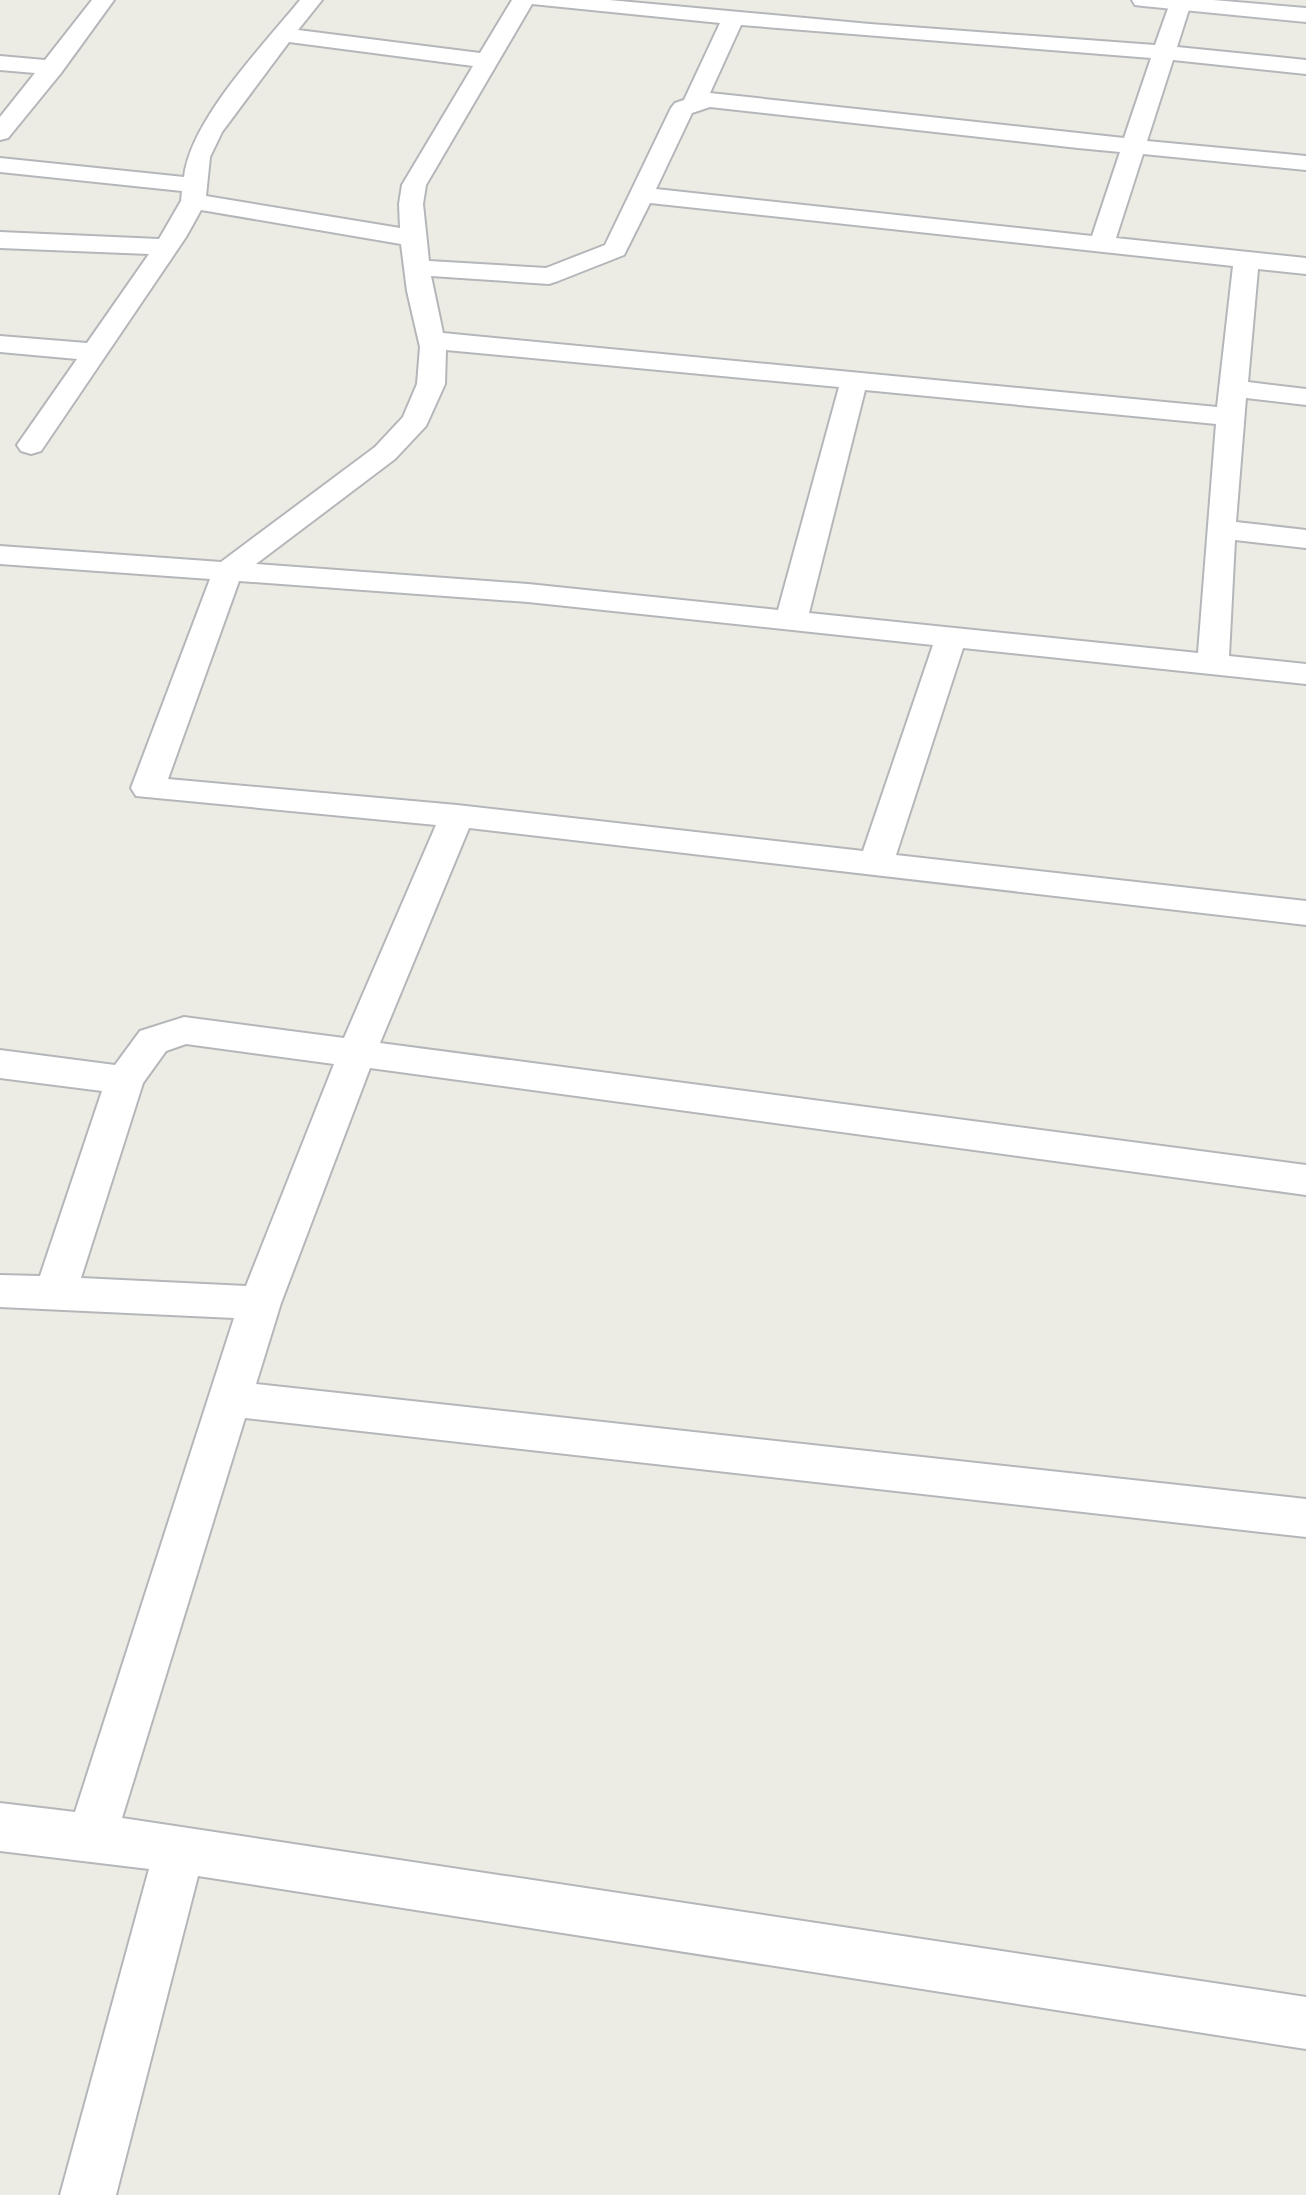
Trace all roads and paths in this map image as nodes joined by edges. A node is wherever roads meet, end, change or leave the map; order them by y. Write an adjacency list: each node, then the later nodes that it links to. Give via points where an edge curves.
1 (103, 0): 14 (street)
2 (311, 0): 9 (street)
3 (523, 0): 11 (street)
4 (540, 0): 8 (street)
5 (1143, 0): 6 (street)
6 (1180, 4): 7 (street); 10 (street)
7 (1306, 15)
8 (733, 18): 10 (street); 15 (street)
9 (285, 36): 11 (street); 20 (street, via 211,132 198,157)
10 (1164, 53): 13 (street); 17 (street)
11 (487, 61): 22 (street, via 414,185)
12 (0, 63): 14 (street)
13 (1306, 66)
14 (53, 68): 16 (street)
15 (695, 102): 17 (street, via 728,101); 21 (street, via 683,107)
16 (0, 133)
17 (1134, 147): 18 (street); 24 (street)
18 (1306, 163)
19 (0, 165): 20 (street)
20 (193, 193): 22 (street); 25 (street)
21 (641, 195): 24 (street); 28 (street, via 615,250 549,276)
22 (414, 238): 28 (street)
23 (0, 240): 25 (street)
24 (1101, 246): 26 (street)
25 (166, 247): 31 (street)
26 (1246, 260): 27 (street); 33 (street)
27 (1306, 266)
28 (418, 268): 29 (street)
29 (431, 340): 32 (street); 40 (street, via 431,384 416,420 385,453)
30 (0, 344): 31 (street)
31 (95, 352): 36 (street)
32 (854, 381): 35 (street); 41 (street)
33 (1233, 388): 34 (street); 35 (street)
34 (1306, 397)
35 (1231, 417): 37 (street)
36 (31, 445)
37 (1221, 529): 38 (street); 43 (street)
38 (1306, 539)
39 (0, 555): 40 (street)
40 (228, 572): 41 (street, via 528,593); 45 (street, via 148,788)
41 (791, 621): 42 (street)
42 (951, 637): 43 (street); 46 (street)
43 (1213, 664): 44 (street)
44 (1306, 674)
45 (457, 816): 46 (street); 48 (street)
46 (876, 864): 47 (street)
47 (1306, 913)
48 (356, 1055): 50 (street, via 184,1030 153,1041); 51 (street); 54 (street)
49 (0, 1064): 50 (street)
50 (125, 1080): 53 (street)
51 (1306, 1180)
52 (0, 1290): 53 (street)
53 (55, 1294): 54 (street)
54 (260, 1303): 55 (street)
55 (231, 1399): 56 (street); 58 (street)
56 (1306, 1518)
57 (0, 1827): 58 (street)
58 (92, 1839): 59 (street)
59 (180, 1849): 60 (street); 61 (street)
60 (1306, 2023)
61 (88, 2195)

